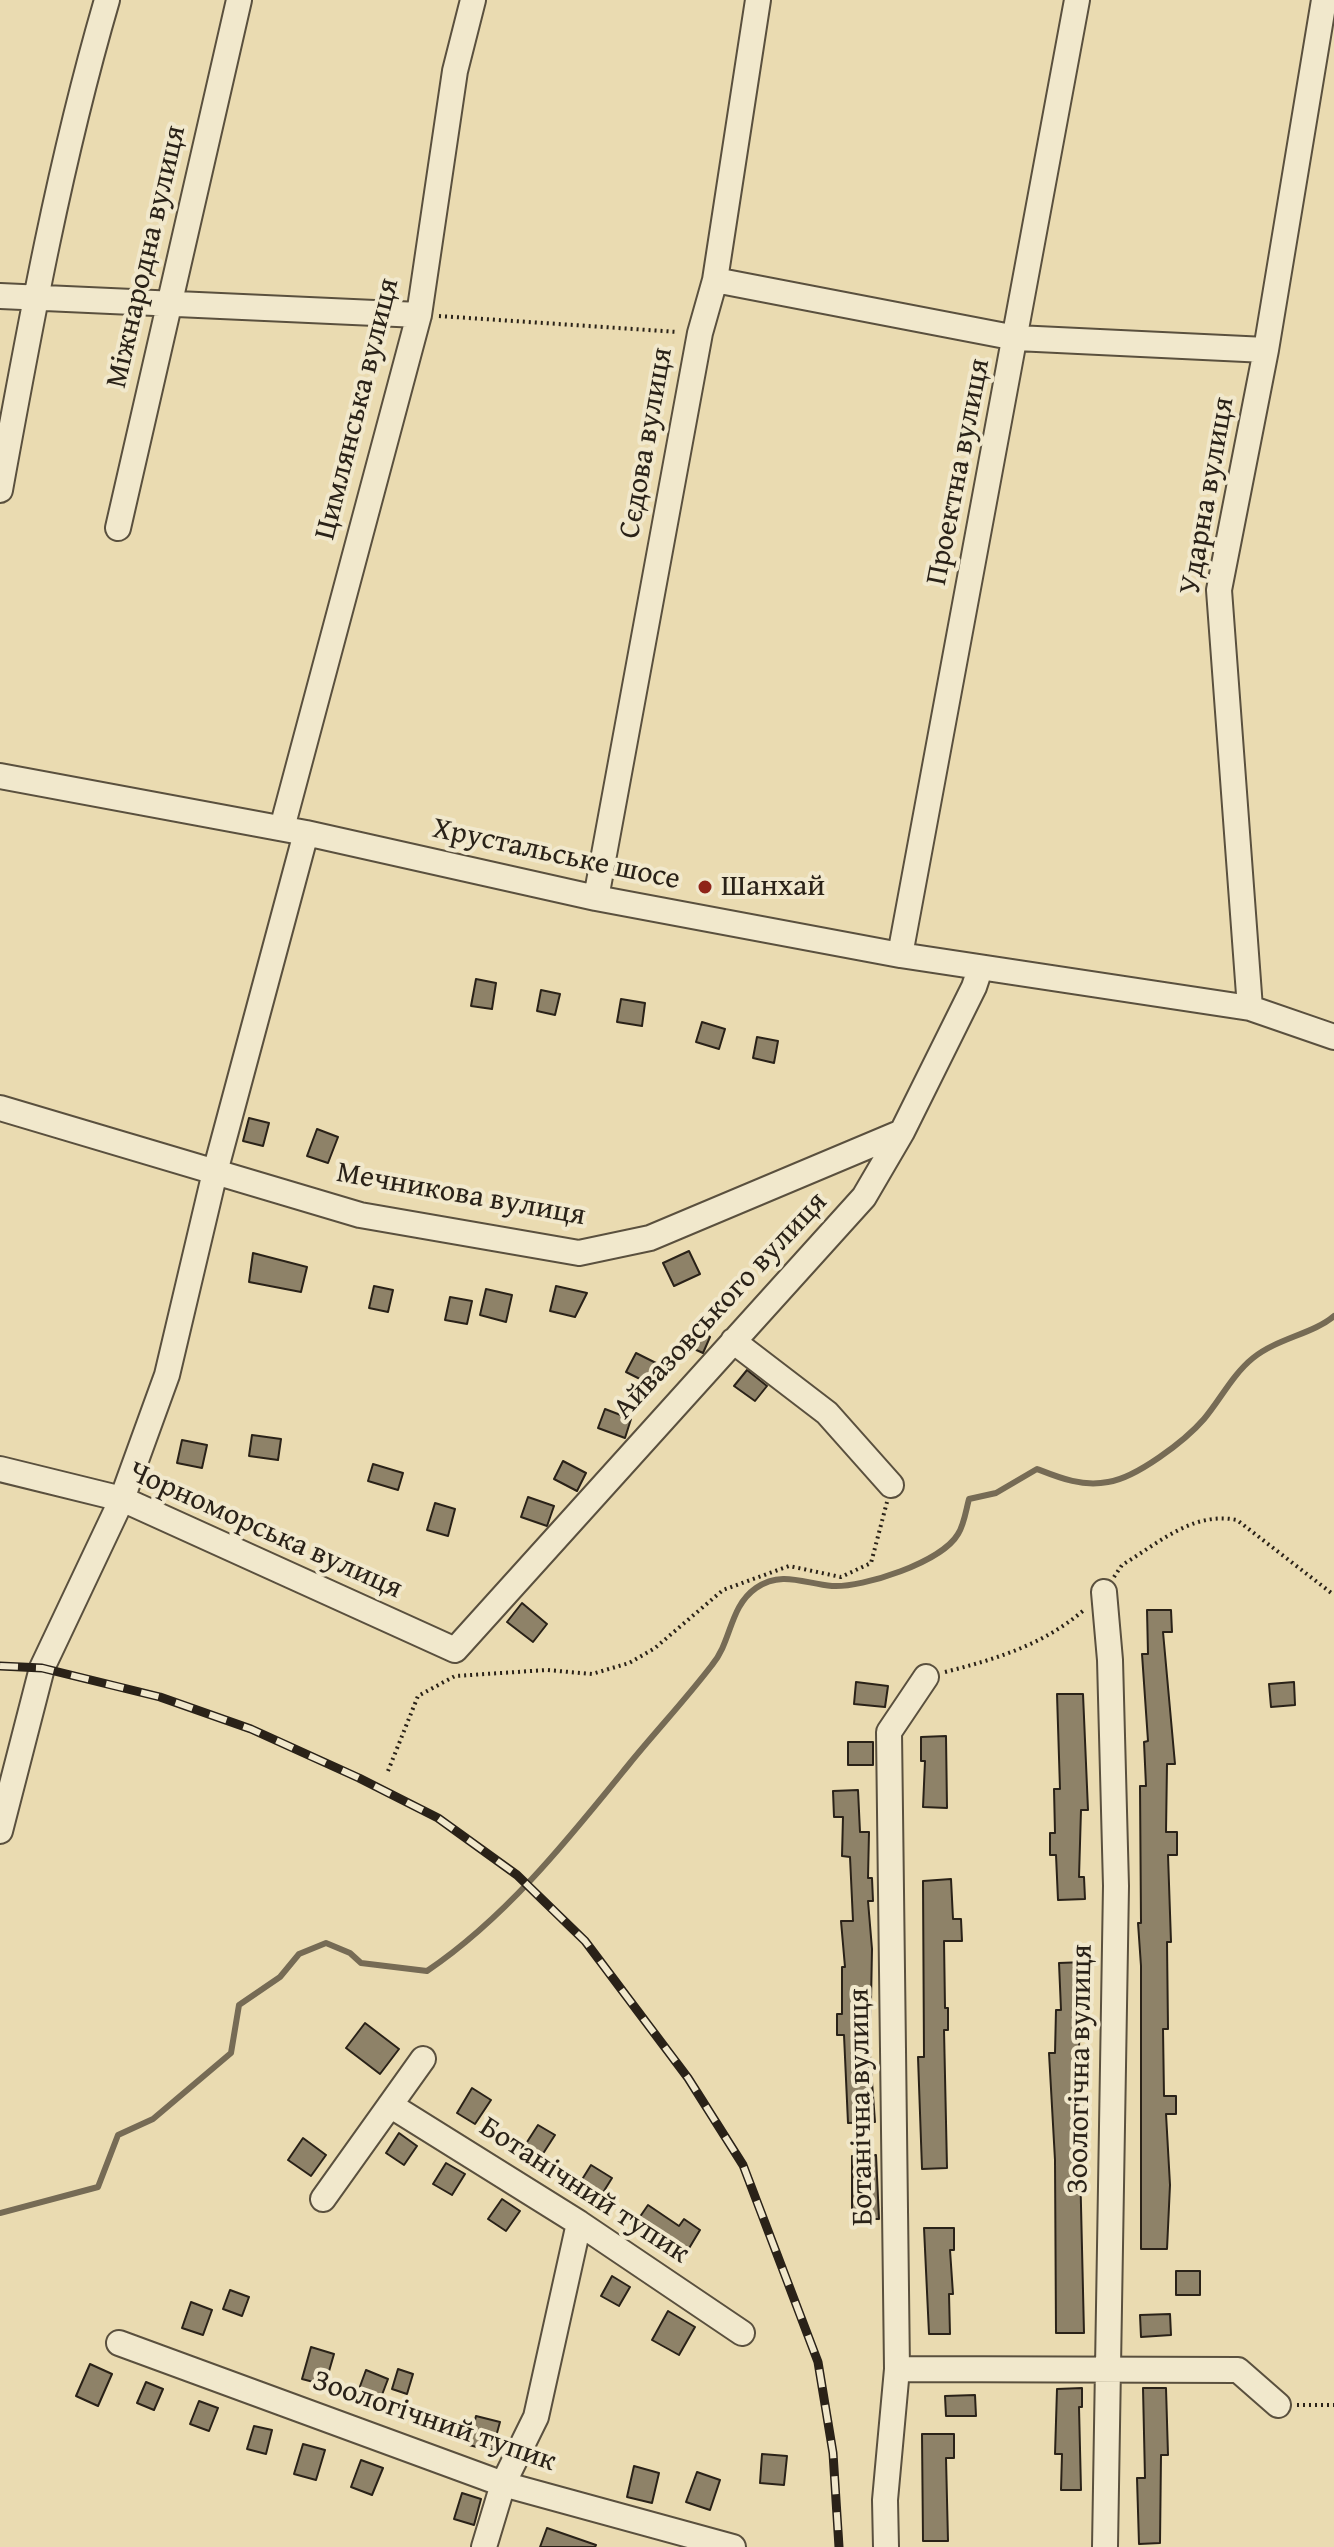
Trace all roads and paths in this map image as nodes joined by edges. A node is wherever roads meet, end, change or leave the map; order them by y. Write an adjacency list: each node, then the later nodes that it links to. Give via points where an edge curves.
1 (107, 0): 8 (street, via 77,105)
2 (239, 0): 10 (street, Міжнародна вулиця)
3 (473, 0): 11 (street, Цимлянська вулиця, via 455,71)
4 (758, 0): 7 (street, Сєдова вулиця)
5 (1077, 0): 13 (street, Проектна вулиця)
6 (1324, 0): 14 (street, Ударна вулиця)
7 (715, 280): 12 (street, Сєдова вулиця); 13 (street)
8 (35, 295): 9 (street); 10 (street); 15 (street)
9 (0, 296)
10 (170, 301): 11 (street); 16 (street, Міжнародна вулиця)
11 (419, 315): 12 (path); 18 (street, Цимлянська вулиця)
12 (700, 333): 19 (street, Сєдова вулиця)
13 (1016, 338): 14 (street); 20 (street, Проектна вулиця)
14 (1266, 350): 22 (street, Ударна вулиця, via 1219,590)
15 (0, 490)
16 (118, 528)
17 (0, 776): 18 (street, Хрустальське шосе)
18 (294, 831): 19 (street, Хрустальське шосе); 26 (street, Цимлянська вулиця)
19 (596, 898): 20 (street, Хрустальське шосе)
20 (900, 955): 21 (street, Хрустальське шосе)
21 (980, 969): 22 (street, Хрустальське шосе); 25 (street, Айвазовського вулиця)
22 (1250, 1008): 23 (street, Хрустальське шосе)
23 (1334, 1037)
24 (0, 1108): 26 (street, Мечникова вулиця)
25 (902, 1132): 26 (street, Мечникова вулиця, via 650,1238 579,1253 360,1215); 27 (street, Айвазовського вулиця, via 864,1197)
26 (215, 1172): 30 (street, Цимлянська вулиця, via 167,1375)
27 (733, 1341): 29 (street, via 827,1413); 33 (street, Айвазовського вулиця)
28 (0, 1469): 30 (street, Чорноморська вулиця)
29 (891, 1485): 35 (path, via 871,1563 841,1577 789,1566 723,1590 655,1648 592,1674 547,1670 455,1676 418,1696)
30 (122, 1499): 33 (street, Чорноморська вулиця); 36 (street, Цимлянська вулиця, via 42,1668)
31 (1104, 1592): 32 (path, via 1122,1565 1202,1517 1220,1516 1237,1520); 34 (path, via 1064,1627 1009,1656); 44 (street, Зоологічна вулиця, via 1116,1886)
32 (1334, 1595)
33 (455, 1650)
34 (926, 1677): 43 (street, Ботанічна вулиця, via 889,1732)
35 (388, 1771)
36 (0, 1831)
37 (423, 2059): 38 (street)
38 (390, 2105): 39 (street); 40 (street, Ботанічний тупик)
39 (323, 2199)
40 (579, 2223): 41 (street, Ботанічний тупик); 47 (street, via 536,2417)
41 (742, 2333)
42 (119, 2343): 47 (street, Зоологічний тупик)
43 (897, 2369): 44 (street); 50 (street, Ботанічна вулиця)
44 (1107, 2369): 45 (street, via 1238,2370); 51 (street, Зоологічна вулиця)
45 (1278, 2405): 46 (path)
46 (1334, 2405)
47 (503, 2484): 48 (street); 49 (street, Зоологічний тупик)
48 (484, 2547)
49 (733, 2547)
50 (886, 2547)
51 (1105, 2547)

